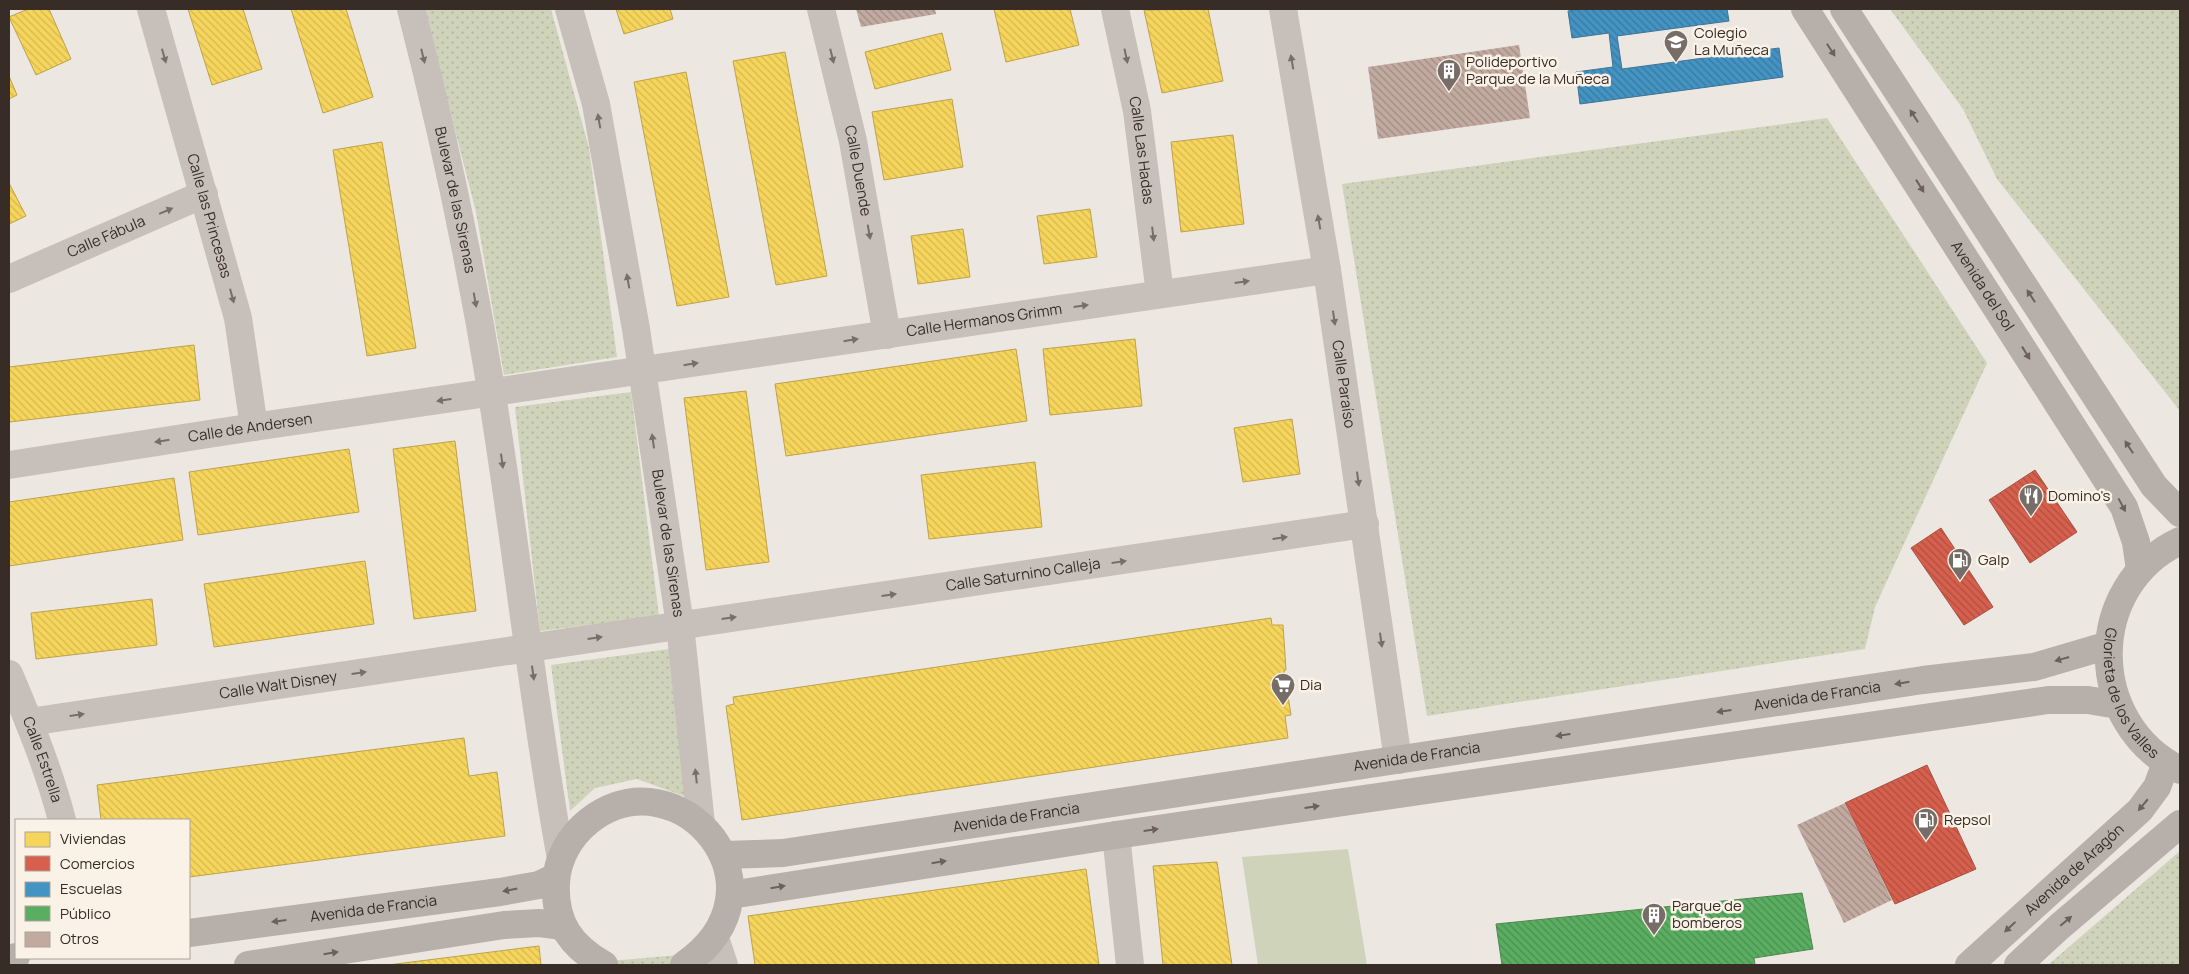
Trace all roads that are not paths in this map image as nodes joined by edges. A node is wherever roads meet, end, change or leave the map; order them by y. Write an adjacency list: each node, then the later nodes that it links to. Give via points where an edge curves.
1 (151, 9): 9 (street, Calle las Princesas, one-way to 9)
2 (411, 9): 15 (street, Bulevar de las Sirenas, one-way to 15, via 461,218)
3 (568, 9): 14 (street, Bulevar de las Sirenas, one-way to 3, via 596,104)
4 (821, 9): 13 (street, Calle Duende, one-way to 13, via 853,141)
5 (1115, 9): 12 (street, Calle Las Hadas, one-way to 12, via 1137,111)
6 (1283, 9): 10 (street, Calle Paraíso, one-way to 6)
7 (1805, 9): 21 (main road, Avenida del Sol, one-way to 21, via 2124,507 2136,542)
8 (1844, 9): 18 (main road, one-way to 8, via 2154,486)
9 (204, 194): 11 (street, Calle Fábula, one-way to 9); 16 (street, Calle las Princesas, one-way to 16, via 238,318)
10 (1327, 270): 12 (street, Calle Hermanos Grimm, one-way to 10); 19 (street, Calle Paraíso, one-way to 19)
11 (9, 279)
12 (1160, 294): 13 (street, Calle Hermanos Grimm, one-way to 12)
13 (886, 335): 14 (street, Calle Hermanos Grimm, one-way to 13)
14 (642, 372): 15 (street); 22 (street, Bulevar de las Sirenas, one-way to 14)
15 (492, 393): 16 (street, Calle de Andersen, one-way to 16); 24 (street, Bulevar de las Sirenas, one-way to 24)
16 (254, 427): 17 (street, Calle de Andersen, one-way to 17)
17 (9, 465)
18 (2180, 513)
19 (1365, 524): 22 (street, Calle Saturnino Calleja, one-way to 19); 28 (street, Calle Paraíso, one-way to 28)
20 (2180, 541): 21 (main road, Glorieta de los Valles, via 2167,547)
21 (2140, 570): 23 (main road, Glorieta de los Valles, via 2124,593 2113,618)
22 (680, 626): 24 (street, Bulevar de las Sirenas, one-way to 22); 31 (street, Bulevar de las Sirenas, one-way to 22)
23 (2109, 645): 26 (main road, Glorieta de los Valles, via 2110,676); 28 (main road, Avenida de Francia, one-way to 28, via 2034,667 1923,680)
24 (529, 647): 27 (street, Calle Walt Disney, one-way to 24); 35 (street, Bulevar de las Sirenas, one-way to 35)
25 (9, 674): 27 (street, Calle Estrella)
26 (2118, 705): 29 (main road, Glorieta de los Valles, via 2138,738); 33 (main road, one-way to 26, via 2048,700 2088,700)
27 (29, 722): 30 (street, Calle Estrella)
28 (1398, 760): 34 (main road, Avenida de Francia, via 783,853)
29 (2173, 766): 46 (main road, Avenida de Aragón, one-way to 46, via 2140,810)
30 (62, 819)
31 (701, 824): 34 (main road); 35 (main road, via 668,806 649,802 612,807 581,827 569,842)
32 (2180, 824): 47 (main road, one-way to 32)
33 (1116, 835): 36 (main road, one-way to 33); 45 (street)
34 (723, 855): 36 (main road, via 729,874)
35 (558, 868): 37 (main road, via 555,894); 38 (main road, Avenida de Francia, one-way to 38, via 539,885 500,892)
36 (730, 895): 39 (main road, via 725,918)
37 (563, 926): 40 (main road); 41 (main road, one-way to 37, via 504,925 539,923)
38 (190, 933)
39 (715, 938): 43 (main road, via 702,953); 44 (street)
40 (579, 957): 42 (main road)
41 (265, 964)
42 (604, 965)
43 (684, 965)
44 (724, 965)
45 (1130, 965)
46 (1969, 965)
47 (2018, 965)

